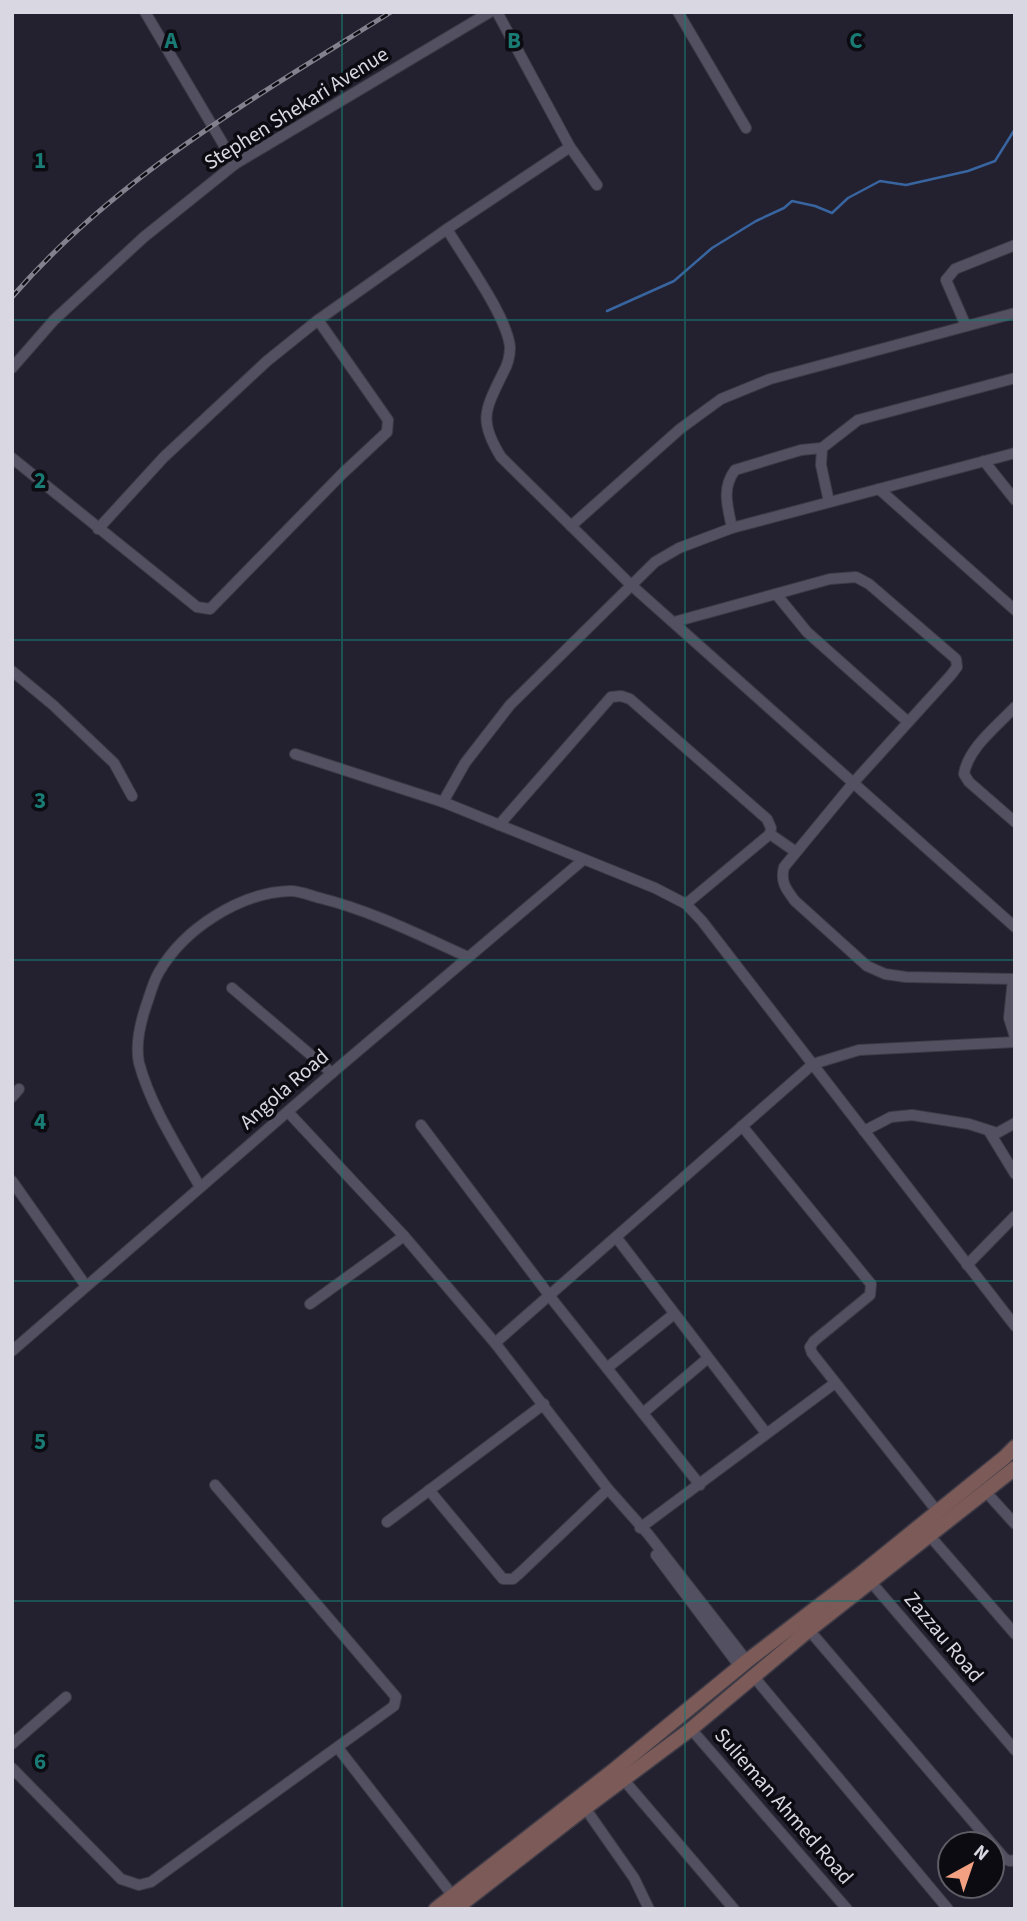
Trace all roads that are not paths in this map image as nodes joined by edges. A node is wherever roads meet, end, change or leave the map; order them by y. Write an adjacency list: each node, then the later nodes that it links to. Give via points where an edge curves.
1 (145, 12): 7 (street)
2 (490, 12): 7 (street, Stephen Shekari Avenue)
3 (497, 12): 6 (street)
4 (678, 12): 5 (street)
5 (746, 128)
6 (570, 147): 8 (street); 9 (street)
7 (236, 164): 14 (street, Stephen Shekari Avenue, via 134,246 54,320)
8 (597, 185)
9 (447, 229): 12 (street); 23 (street, via 504,324 510,349 485,417 488,436 501,457)
10 (1015, 245): 13 (street, via 955,269 946,280)
11 (1015, 313): 13 (street)
12 (318, 320): 25 (street, via 164,457); 25 (street, via 388,420 387,432 216,603 209,609 197,607)
13 (966, 326): 23 (street, via 770,379 721,399 680,429)
14 (12, 368)
15 (1015, 378): 16 (street, via 858,420)
16 (822, 449): 22 (street); 24 (street, via 801,450 735,470 725,495)
17 (1015, 453): 19 (street)
18 (12, 458): 25 (street)
19 (984, 461): 20 (street); 21 (street)
20 (879, 489): 22 (street); 28 (street)
21 (1015, 500)
22 (829, 502): 24 (street)
23 (571, 526): 26 (street)
24 (733, 528): 26 (street, via 679,548)
25 (98, 529)
26 (630, 584): 29 (street); 36 (street, via 510,705 465,763)
27 (776, 594): 29 (street); 32 (street, via 807,632); 32 (street, via 856,577 956,659 951,676)
28 (1015, 610)
29 (674, 622): 34 (street)
30 (12, 671): 35 (street, via 114,763)
31 (1015, 707): 37 (street, via 975,751 964,774)
32 (908, 722): 34 (street)
33 (295, 754): 36 (street)
34 (854, 782): 40 (street); 43 (street)
35 (132, 796)
36 (443, 802): 38 (street)
37 (1015, 822)
38 (499, 825): 39 (street, via 611,697 621,695 767,819); 41 (street)
39 (770, 834): 40 (street); 42 (street)
40 (796, 852): 45 (street, via 784,867 785,888 867,965 884,974 906,977)
41 (583, 860): 42 (street); 44 (street, Angola Road)
42 (685, 904): 48 (street)
43 (1015, 927)
44 (468, 957): 49 (street, Angola Road); 58 (street, via 379,917 291,891 251,898 192,933 157,975 137,1044 139,1064 162,1119)
45 (1014, 979): 47 (street, via 1009,1018)
46 (232, 988): 49 (street)
47 (1015, 1039): 48 (street, via 859,1050)
48 (813, 1064): 53 (street); 54 (street)
49 (332, 1073): 50 (street, Angola Road)
50 (288, 1112): 58 (street, Angola Road); 60 (street)
51 (1015, 1123): 55 (street)
52 (421, 1125): 64 (street)
53 (742, 1126): 61 (street); 72 (street, via 872,1284 870,1295 810,1346)
54 (864, 1131): 55 (street, via 891,1118 912,1115 969,1124); 62 (street)
55 (990, 1133): 56 (street)
56 (1015, 1174)
57 (12, 1181): 63 (street)
58 (200, 1187): 63 (street, Angola Road)
59 (1015, 1216): 62 (street)
60 (404, 1236): 65 (street); 68 (street)
61 (615, 1237): 64 (street); 66 (street)
62 (967, 1265): 67 (street)
63 (86, 1286): 69 (street, Angola Road)
64 (550, 1295): 68 (street); 71 (street)
65 (310, 1304)
66 (674, 1314): 70 (street); 71 (street)
67 (1015, 1326)
68 (495, 1343): 73 (street)
69 (12, 1351)
70 (708, 1358): 74 (street); 75 (street)
71 (607, 1368): 74 (street)
72 (835, 1382): 75 (street); 83 (street)
73 (544, 1404): 80 (street); 81 (street)
74 (643, 1413): 79 (street)
75 (766, 1433): 79 (street)
76 (1015, 1447): 83 (street)
77 (1015, 1468): 82 (street)
78 (215, 1485): 96 (street, via 396,1698 394,1706)
79 (700, 1485): 86 (street)
80 (608, 1489): 81 (street, via 522,1572 502,1580); 86 (street)
81 (429, 1490): 84 (street)
82 (986, 1492): 85 (street); 87 (street)
83 (937, 1511): 91 (street)
84 (387, 1522)
85 (1015, 1524)
86 (640, 1528): 91 (street)
87 (929, 1535): 88 (street); 90 (street)
88 (872, 1582): 89 (street); 98 (street, Zazzau Road)
89 (809, 1630): 92 (street); 102 (street, via 1005,1858)
90 (1015, 1634)
91 (744, 1664): 97 (street)
92 (754, 1676): 94 (street); 108 (street)
93 (66, 1697): 95 (street)
94 (691, 1729): 97 (street); 107 (street, Sulieman Ahmed Road)
95 (12, 1744)
96 (338, 1748): 99 (street, via 151,1882 139,1885 121,1879); 103 (street)
97 (650, 1750): 100 (street); 103 (street)
98 (1015, 1750)
99 (12, 1768)
100 (623, 1779): 101 (street); 106 (street)
101 (585, 1808): 103 (street); 105 (street, via 634,1878)
102 (1015, 1860)
103 (454, 1902): 104 (street)
104 (436, 1909)
105 (649, 1909)
106 (734, 1909)
107 (847, 1909)
108 (948, 1909)

